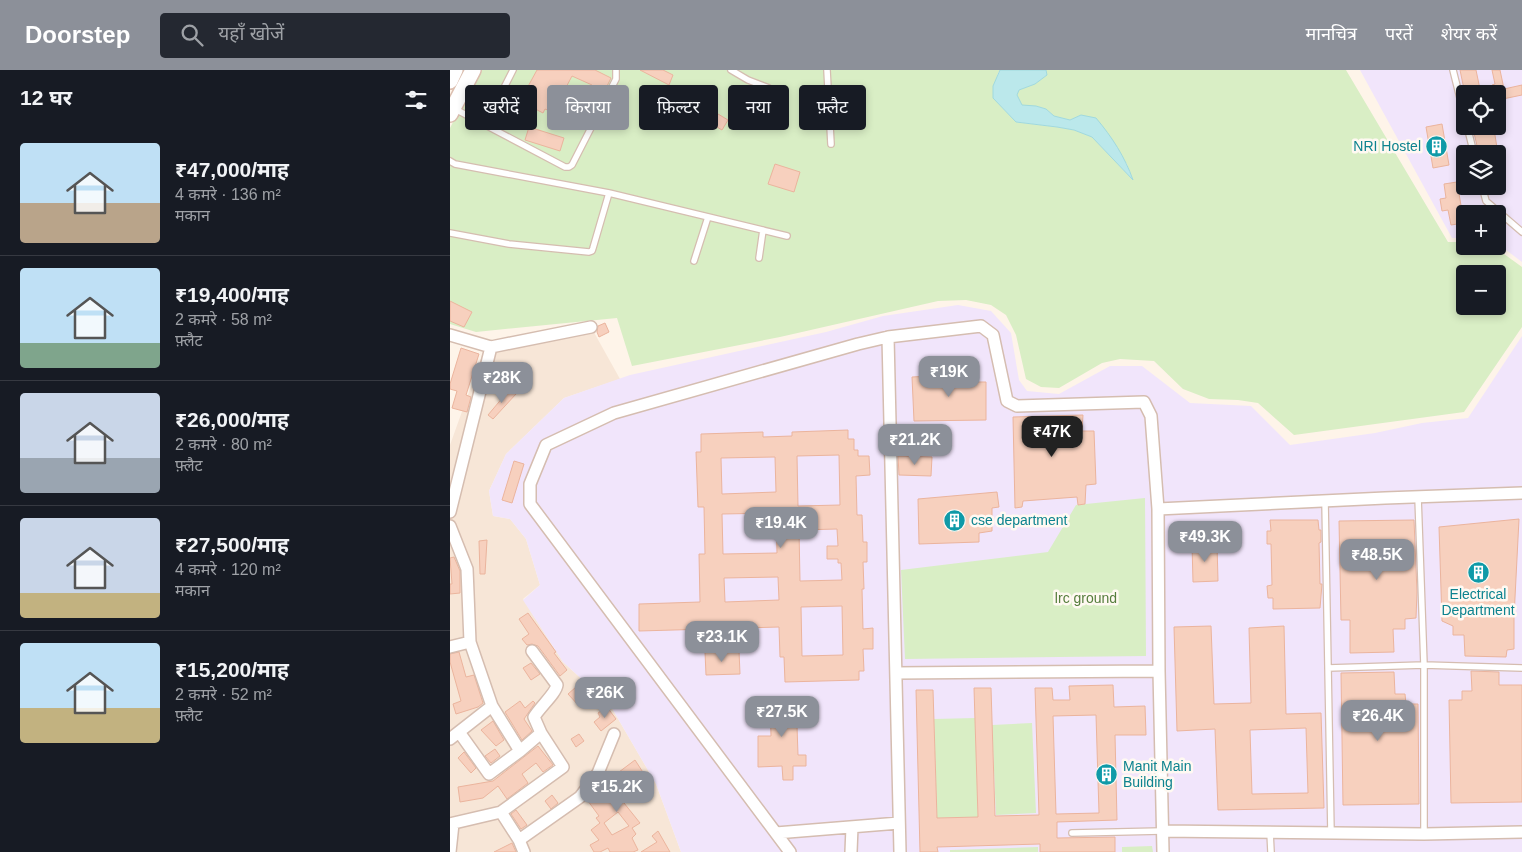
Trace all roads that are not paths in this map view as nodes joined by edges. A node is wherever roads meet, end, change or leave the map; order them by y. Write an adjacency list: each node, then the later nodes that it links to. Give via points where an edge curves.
1 (455, 70): 8 (main road)
2 (473, 70): 12 (main road)
3 (513, 70): 9 (lane)
4 (616, 70): 14 (lane, via 616,78 569,168)
5 (731, 70): 10 (lane)
6 (827, 70): 15 (lane)
7 (1452, 70): 11 (lane)
8 (450, 81)
9 (505, 85)
10 (761, 85)
11 (1456, 85)
12 (452, 111): 13 (lane)
13 (465, 117)
14 (495, 130)
15 (831, 144)
16 (450, 161): 17 (lane)
17 (609, 194): 19 (lane); 22 (lane, via 594,248 589,252 509,244)
18 (1484, 195): 21 (lane, via 1486,201)
19 (708, 217): 20 (lane); 25 (lane)
20 (764, 230): 23 (lane); 24 (lane)
21 (1522, 232)
22 (450, 233)
23 (787, 236)
24 (759, 258)
25 (694, 261)
26 (591, 327): 29 (street)
27 (450, 335): 29 (street)
28 (888, 337): 33 (street, via 981,326 992,335 1007,401 1017,406 1144,402 1151,416); 43 (street); 56 (street, via 614,413 546,445 530,484 530,504)
29 (491, 348): 34 (street)
30 (1522, 493): 31 (street)
31 (1418, 497): 32 (street); 39 (lane)
32 (1325, 501): 33 (street); 40 (lane)
33 (1158, 509): 42 (street)
34 (450, 512)
35 (450, 526): 36 (street, via 467,570)
36 (470, 642): 37 (street); 44 (street)
37 (450, 648)
38 (532, 651): 45 (street, via 558,688 534,717)
39 (1424, 665): 40 (lane); 41 (lane); 59 (lane)
40 (1328, 668): 58 (lane)
41 (1522, 668)
42 (1159, 671): 43 (street); 53 (street)
43 (896, 673): 50 (street)
44 (492, 706): 47 (street); 48 (street)
45 (541, 733): 48 (street); 49 (street, via 563,767)
46 (614, 734): 60 (street, via 598,773 580,797)
47 (454, 735): 48 (street, via 489,774)
48 (520, 751)
49 (501, 812): 51 (street); 60 (street)
50 (899, 823): 52 (street); 65 (street)
51 (452, 824): 61 (street)
52 (852, 827): 56 (street); 64 (street)
53 (1162, 831): 54 (street); 57 (lane); 66 (street)
54 (1270, 832): 58 (street); 67 (lane)
55 (1522, 832): 59 (street)
56 (776, 833): 63 (street)
57 (1072, 833)
58 (1331, 833): 59 (street)
59 (1424, 834)
60 (519, 840): 62 (street)
61 (450, 852)
62 (524, 852)
63 (790, 852)
64 (851, 852)
65 (900, 852)
66 (1164, 852)
67 (1271, 852)

